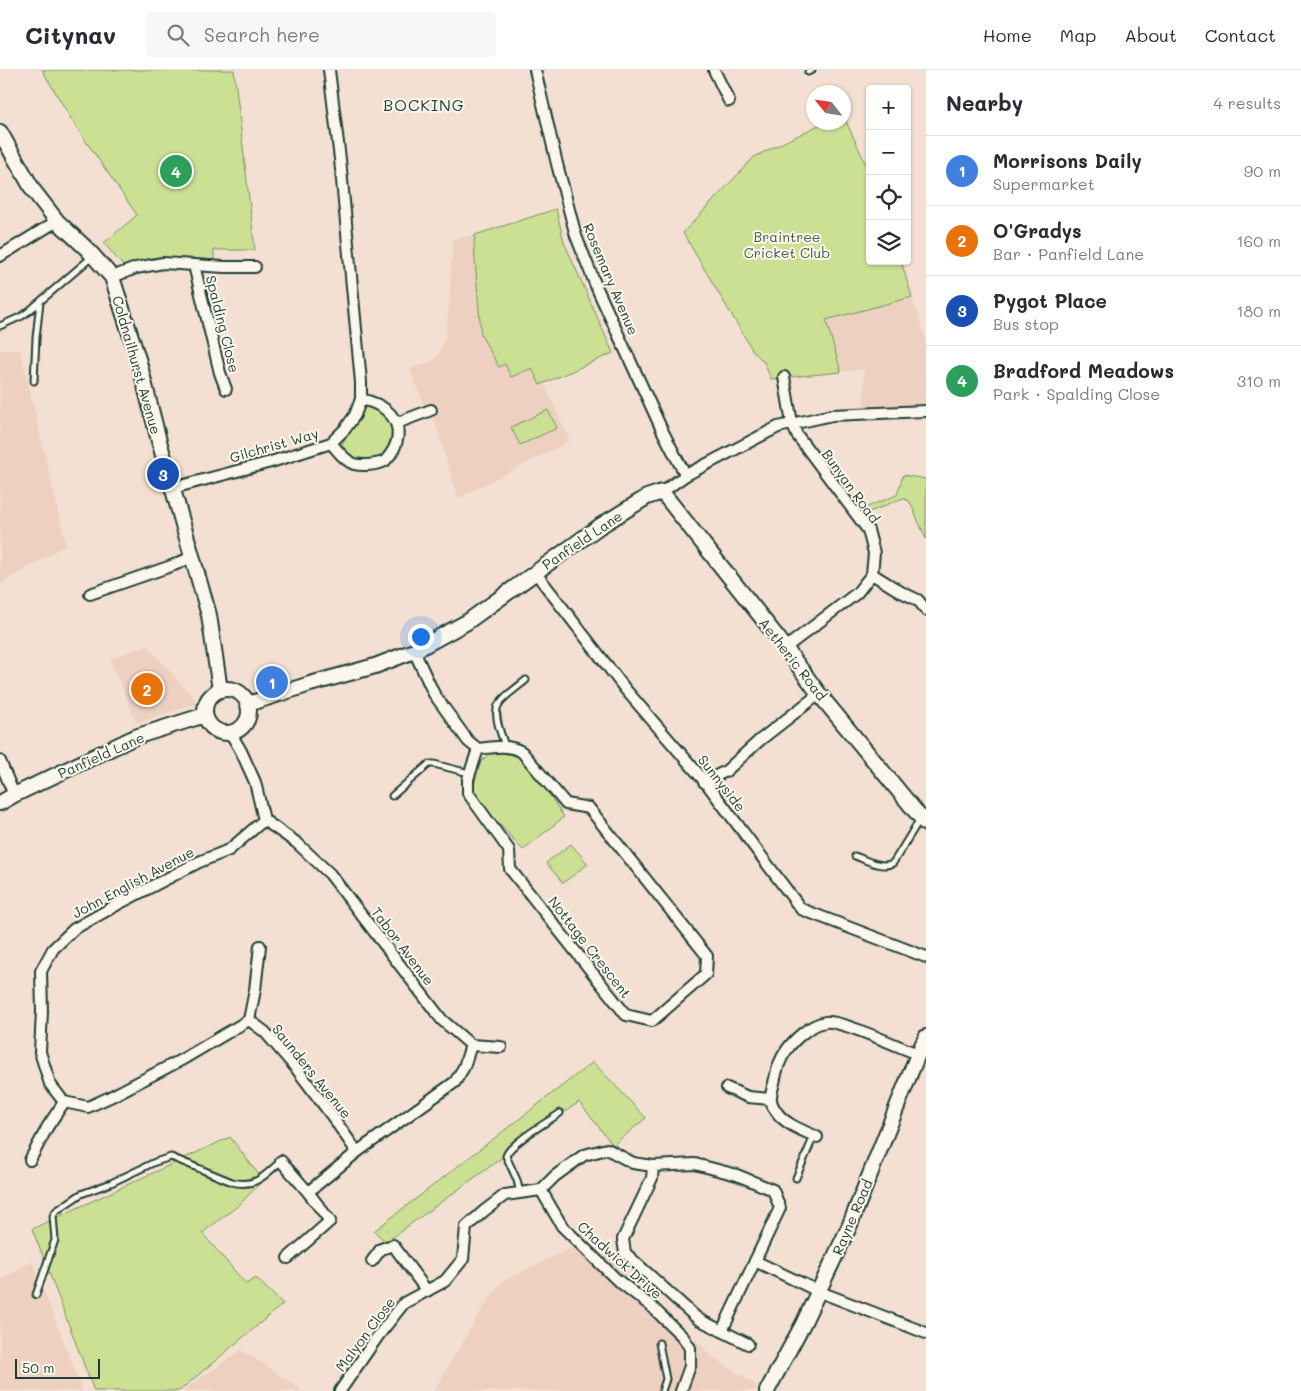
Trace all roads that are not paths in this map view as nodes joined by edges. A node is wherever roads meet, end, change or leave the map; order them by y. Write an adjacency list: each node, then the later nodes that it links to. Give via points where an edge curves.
1 (330, 70): 17 (street)
2 (535, 70): 23 (street, Rosemary Avenue, via 576,236 662,430)
3 (714, 70): 4 (street)
4 (729, 101)
5 (0, 132): 6 (street, Coldnailhurst Avenue, via 33,190)
6 (57, 221): 7 (street); 8 (street, Coldnailhurst Avenue)
7 (0, 256)
8 (94, 256): 11 (street, Coldnailhurst Avenue); 12 (lane)
9 (194, 265): 10 (street, Spalding Close); 11 (street, Spalding Close, via 163,264 136,268); 16 (street, Spalding Close)
10 (255, 267)
11 (112, 277): 24 (street, Coldnailhurst Avenue)
12 (40, 302): 13 (lane, via 22,316); 15 (lane)
13 (0, 326)
14 (784, 377): 21 (street, Bunyan Road)
15 (34, 381)
16 (226, 389)
17 (361, 399): 20 (street, via 386,410); 22 (street, Gilchrist Way, via 355,415)
18 (431, 410): 20 (street)
19 (926, 411): 21 (street, Panfield Lane, via 832,415)
20 (396, 423): 22 (street, via 399,433 394,449 385,460 366,466 353,464)
21 (792, 423): 23 (street, Panfield Lane, via 768,431); 28 (street, Bunyan Road, via 797,435 868,530 874,553)
22 (331, 443): 24 (street, Gilchrist Way)
23 (686, 475): 25 (street, Panfield Lane)
24 (173, 488): 26 (street, Coldnailhurst Avenue)
25 (662, 492): 27 (street, Panfield Lane, via 647,497 600,526); 31 (street, Aetheric Road)
26 (192, 557): 29 (street); 34 (street, Coldnailhurst Avenue, via 208,615)
27 (535, 572): 32 (street, Panfield Lane, via 467,622); 43 (street, Sunnyside, via 626,690)
28 (872, 574): 30 (street, via 918,600); 31 (street, via 856,593)
29 (90, 594)
30 (926, 610)
31 (785, 648): 35 (street, Aetheric Road)
32 (414, 651): 36 (street, Panfield Lane); 40 (street, via 434,694 468,741)
33 (526, 680): 39 (lane, via 499,704 496,711)
34 (220, 690): 36 (street, via 237,691); 37 (street, via 208,700)
35 (819, 694): 43 (street, via 726,771); 48 (street, Aetheric Road)
36 (248, 704): 38 (street, via 244,725)
37 (206, 716): 38 (street, via 214,729); 44 (street, Panfield Lane, via 135,737)
38 (230, 732): 47 (street, via 255,782)
39 (505, 747): 40 (street, Nottage Crescent); 42 (street, Nottage Crescent, via 522,752 566,804 589,808 707,956 706,974 652,1021 626,1015 510,868 509,850 468,793)
40 (478, 748): 42 (street, Nottage Crescent)
41 (0, 761): 44 (street)
42 (470, 773): 45 (lane, via 429,764)
43 (704, 782): 51 (street, Sunnyside, via 801,909)
44 (14, 795): 46 (street, Panfield Lane)
45 (392, 796)
46 (0, 803)
47 (264, 820): 54 (street, Tabor Avenue, via 297,843 330,874 442,1020); 59 (street, John English Avenue, via 229,850 199,862 82,924 53,949 41,971 40,1052 50,1084)
48 (923, 822): 49 (lane, via 888,866)
49 (855, 856)
50 (260, 946): 52 (street)
51 (926, 957)
52 (249, 1020): 59 (street, via 88,1107); 62 (street, Saunders Avenue, via 265,1032 296,1068)
53 (926, 1037): 56 (street, Rayne Road)
54 (471, 1045): 55 (street); 62 (street, via 455,1082)
55 (501, 1047)
56 (918, 1054): 58 (street, via 843,1024 826,1021 810,1028 785,1051); 74 (street, Rayne Road)
57 (727, 1088): 58 (street, via 748,1097)
58 (770, 1098): 61 (street, via 776,1112 788,1123)
59 (64, 1102): 63 (street)
60 (560, 1113): 69 (lane, via 507,1152)
61 (815, 1136): 66 (lane)
62 (357, 1152): 68 (street)
63 (30, 1160)
64 (282, 1160): 68 (street); 75 (lane, via 264,1176 243,1185 170,1157 81,1194 53,1216 55,1240)
65 (653, 1166): 67 (street, via 633,1163 607,1149 584,1154); 72 (street, via 695,1164 737,1175 773,1190 780,1208); 76 (street, via 652,1178 623,1239 626,1253 698,1319)
66 (796, 1178)
67 (541, 1190): 69 (street, Malyon Close); 82 (street, Chadwick Drive, via 562,1226 616,1279 683,1337 690,1348 690,1366)
68 (308, 1192): 70 (street, via 330,1221)
69 (520, 1193): 73 (street, Malyon Close, via 505,1196 466,1228 463,1259 445,1281)
70 (288, 1258)
71 (372, 1261): 73 (street, via 381,1249 393,1245)
72 (755, 1261): 74 (street); 76 (street)
73 (427, 1290): 80 (street, Malyon Close, via 404,1303)
74 (820, 1292): 77 (street); 83 (street, Rayne Road)
75 (36, 1295)
76 (722, 1331): 79 (street)
77 (926, 1333)
78 (659, 1343): 81 (lane, via 666,1379)
79 (748, 1344)
80 (340, 1391)
81 (662, 1391)
82 (681, 1391)
83 (767, 1391)

